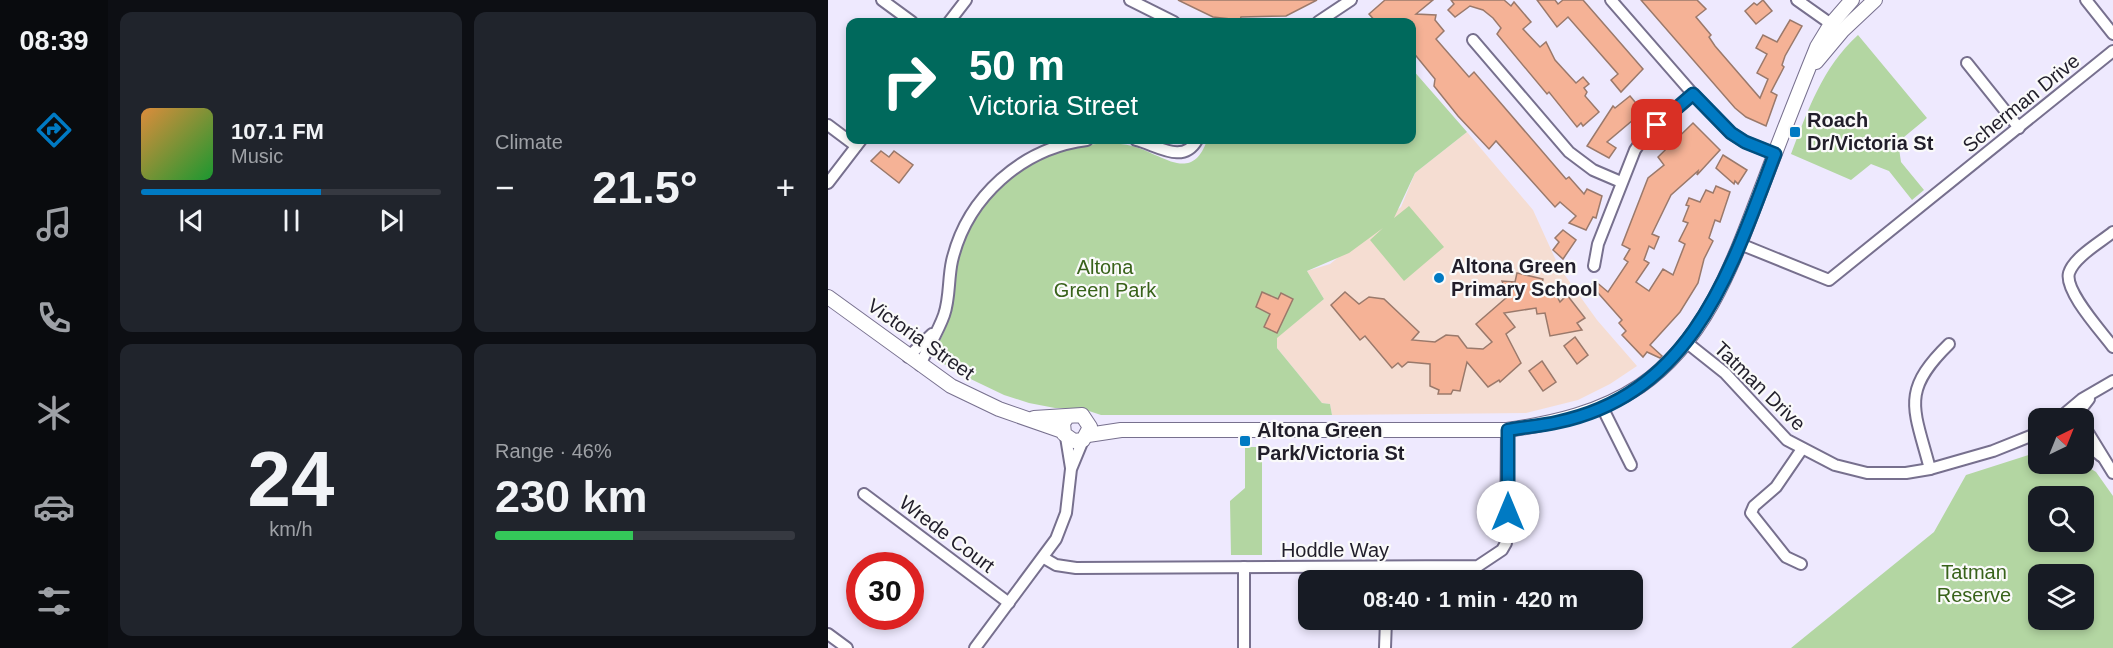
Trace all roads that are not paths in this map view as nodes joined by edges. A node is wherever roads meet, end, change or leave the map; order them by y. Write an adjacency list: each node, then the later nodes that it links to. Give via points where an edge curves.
1 (882, 0): 11 (street)
2 (966, 0): 12 (street)
3 (1130, 0): 10 (street)
4 (1351, 0): 14 (street)
5 (1611, 0): 20 (street)
6 (1797, 0): 15 (street)
7 (1852, 0): 15 (street)
8 (1875, 0): 15 (street)
9 (2086, 0): 16 (street)
10 (1145, 4): 13 (street)
11 (907, 18)
12 (953, 18)
13 (1168, 18)
14 (1324, 18)
15 (1837, 27): 28 (street, via 1817,47)
16 (2113, 34)
17 (1473, 40): 29 (street, via 1569,152 1593,170)
18 (2113, 51): 22 (street, Scherman Drive)
19 (1967, 63): 22 (street)
20 (1693, 94): 28 (street, via 1731,133); 29 (street, via 1644,137)
21 (828, 125): 23 (street)
22 (2019, 128): 32 (street, Scherman Drive, via 1829,280)
23 (846, 135)
24 (858, 144): 30 (street)
25 (1055, 144): 38 (street, via 1010,172 975,210 952,260 946,310)
26 (1148, 144): 27 (street, via 1178,154)
27 (1194, 144)
28 (1775, 154): 32 (street)
29 (1621, 182): 33 (street)
30 (828, 183)
31 (2113, 232): 37 (street, via 2076,262 2069,273 2070,289)
32 (1740, 244): 35 (street, via 1700,326)
33 (1593, 266)
34 (828, 297): 38 (street, Victoria Street)
35 (1686, 342): 41 (street, via 1641,385); 53 (street, Tatman Drive, via 1725,373 1787,440)
36 (1949, 344): 58 (street, via 1917,383 1917,420)
37 (2113, 347)
38 (914, 361): 45 (street, Victoria Street, via 967,395)
39 (2113, 381): 40 (street)
40 (2093, 394): 42 (street); 43 (street)
41 (1602, 407): 46 (street, via 1559,422); 56 (street)
42 (2071, 408)
43 (2082, 408)
44 (1068, 416): 45 (street, Victoria Street); 47 (street, via 1078,414); 48 (street, via 1063,423)
45 (1029, 418): 48 (street, Victoria Street)
46 (1508, 430): 47 (street); 64 (street, Hoddle Way, via 1508,534 1502,550 1478,566)
47 (1086, 432): 48 (street, via 1074,441); 57 (street)
48 (1064, 434): 57 (street)
49 (2028, 437): 51 (street, Tatman Drive)
50 (2094, 440): 55 (street)
51 (2018, 441): 52 (street, Tatman Drive); 58 (street, Tatman Drive)
52 (2028, 441)
53 (1802, 449): 58 (street, Tatman Drive, via 1835,465 1867,473); 62 (street, via 1776,487 1751,513 1786,557)
54 (2094, 450): 55 (street)
55 (2104, 458): 59 (street)
56 (1631, 465)
57 (1071, 469): 61 (street, via 1066,513)
58 (1930, 469)
59 (2113, 473)
60 (864, 494): 65 (street, Wrede Court)
61 (1044, 558): 63 (street, Hoddle Way, via 1056,565 1076,568); 65 (street)
62 (1801, 564)
63 (1244, 567): 64 (street, Hoddle Way); 70 (street)
64 (1385, 568)
65 (1009, 603): 69 (street)
66 (1386, 630): 71 (street)
67 (828, 634): 68 (street)
68 (847, 648)
69 (975, 648)
70 (1244, 648)
71 (1385, 648)

